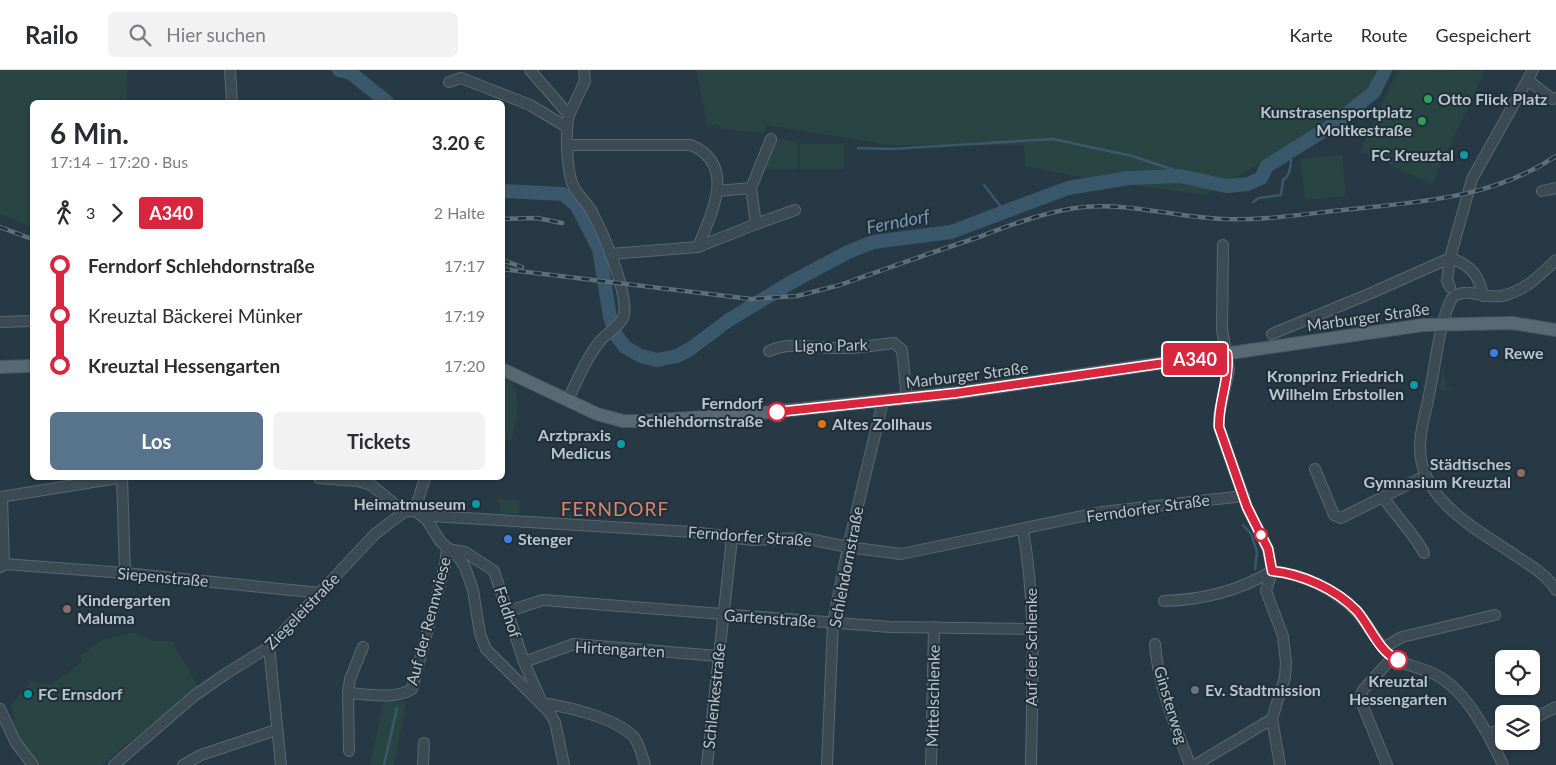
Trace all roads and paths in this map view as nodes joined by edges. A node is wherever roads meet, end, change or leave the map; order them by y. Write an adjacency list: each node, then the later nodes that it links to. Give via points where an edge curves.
1 (230, 70): 8 (street)
2 (530, 70): 9 (street)
3 (584, 70): 9 (street, via 585,81)
4 (1533, 70): 5 (street)
5 (1528, 80): 7 (street); 22 (street, via 1472,179)
6 (449, 82): 10 (street, via 461,78 530,105)
7 (1556, 98)
8 (232, 100)
9 (568, 116): 10 (street)
10 (565, 126): 12 (street)
11 (770, 139): 13 (street)
12 (567, 145): 15 (street, via 691,145 704,151 713,161 718,173); 21 (street, via 572,184 593,213)
13 (751, 188): 15 (street); 18 (street)
14 (1556, 188): 16 (street)
15 (717, 191): 20 (street)
16 (1542, 191)
17 (795, 210): 18 (street)
18 (756, 224): 20 (street)
19 (1223, 244): 32 (street, via 1222,329)
20 (698, 247): 21 (street)
21 (610, 254): 37 (street, via 620,284 624,315 601,340)
22 (1450, 258): 24 (street); 25 (street, via 1473,269); 30 (street)
23 (1556, 260): 25 (street, Marburger Straße, via 1518,291 1501,296)
24 (1450, 287)
25 (1483, 296): 28 (street, Marburger Straße, via 1465,292 1455,295)
26 (30, 321): 27 (street)
27 (0, 322)
28 (1443, 323): 29 (main road, Marburger Straße, via 1512,323); 32 (main road, Marburger Straße); 40 (street, via 1421,429 1420,448)
29 (1556, 330)
30 (1272, 334)
31 (769, 351): 36 (street, Ligno Park, via 779,346 802,344 836,348 894,343 902,350)
32 (1227, 354): 36 (main road, Marburger Straße); 45 (street, via 1229,370 1219,427)
33 (30, 366): 34 (main road)
34 (0, 367)
35 (505, 370): 37 (main road, Marburger Straße)
36 (907, 399): 38 (main road, Marburger Straße)
37 (568, 400): 38 (main road, Marburger Straße, via 597,414 623,420 752,414)
38 (883, 402): 51 (street, Schlehdornstraße)
39 (1315, 469): 47 (street, via 1334,515 1341,518)
40 (1425, 476): 47 (street); 57 (street, via 1447,506 1541,573)
41 (106, 480): 46 (street)
42 (122, 480): 56 (street)
43 (345, 480): 48 (street, Ferndorfer Straße, via 371,485 398,507)
44 (423, 480): 48 (street)
45 (1244, 496): 49 (street, Ferndorfer Straße, via 1102,512); 55 (street, via 1268,549)
46 (1, 497): 54 (street, Siepenstraße)
47 (1384, 498): 53 (street)
48 (415, 510): 50 (street, Ferndorfer Straße, via 431,516); 52 (street, via 427,520); 58 (street, Ziegeleistraße, via 404,512 375,534)
49 (1023, 530): 51 (street, Ferndorfer Straße, via 901,554); 65 (street, Auf der Schlenke, via 1030,571)
50 (732, 538): 51 (street, Ferndorfer Straße, via 804,538); 61 (street, Schlenkestraße)
51 (848, 547): 63 (street, Schlehdornstraße)
52 (447, 549): 60 (street, Feldhof, via 466,552 494,571); 73 (street, Auf der Rennwiese, via 412,690 391,695); 74 (street, via 466,568 486,650)
53 (1424, 553)
54 (2, 566): 56 (street, Siepenstraße)
55 (1272, 571): 59 (street, via 1232,590 1190,601); 69 (street, via 1313,582 1343,599 1357,611); 78 (street, via 1266,591 1283,636 1286,663)
56 (125, 573): 58 (street, Siepenstraße)
57 (1556, 590)
58 (321, 593): 67 (street, Ziegeleistraße)
59 (1164, 601)
60 (509, 611): 61 (street, Gartenstraße, via 544,600); 72 (street, Feldhof)
61 (723, 614): 63 (street, Gartenstraße); 70 (street, Schlenkestraße)
62 (1495, 615): 69 (street, via 1402,637)
63 (833, 623): 64 (street, Gartenstraße); 92 (street, Schlehdornstraße)
64 (934, 627): 65 (street, Gartenstraße); 93 (street, Mittelschlenke)
65 (1032, 629): 94 (street, Auf der Schlenke)
66 (1155, 644): 95 (street, Ginsterweg, via 1172,715)
67 (269, 647): 79 (street); 85 (street, Ziegeleistraße, via 194,696)
68 (363, 647): 73 (street)
69 (1383, 648): 71 (street)
70 (718, 656): 72 (street, Hirtengarten, via 574,644); 91 (street, Schlenkestraße)
71 (1392, 658): 81 (street, via 1442,678); 98 (street, via 1363,690 1360,699)
72 (524, 662): 74 (street, Feldhof)
73 (348, 693): 83 (street)
74 (542, 703): 89 (street, via 555,722); 90 (street, via 570,707 620,728 634,737)
75 (1556, 707): 77 (street)
76 (0, 708): 84 (street, via 16,742)
77 (1540, 715)
78 (1272, 718): 96 (street); 97 (street)
79 (276, 730): 86 (street, via 201,755); 87 (street)
80 (1495, 731): 81 (street)
81 (1488, 733): 99 (street)
82 (424, 743): 88 (street)
83 (349, 751)
84 (33, 765)
85 (114, 765)
86 (183, 765)
87 (281, 765)
88 (423, 765)
89 (564, 765)
90 (645, 765)
91 (707, 765)
92 (827, 765)
93 (931, 765)
94 (1031, 765)
95 (1190, 765)
96 (1195, 765)
97 (1280, 765)
98 (1387, 765)
99 (1503, 765)

